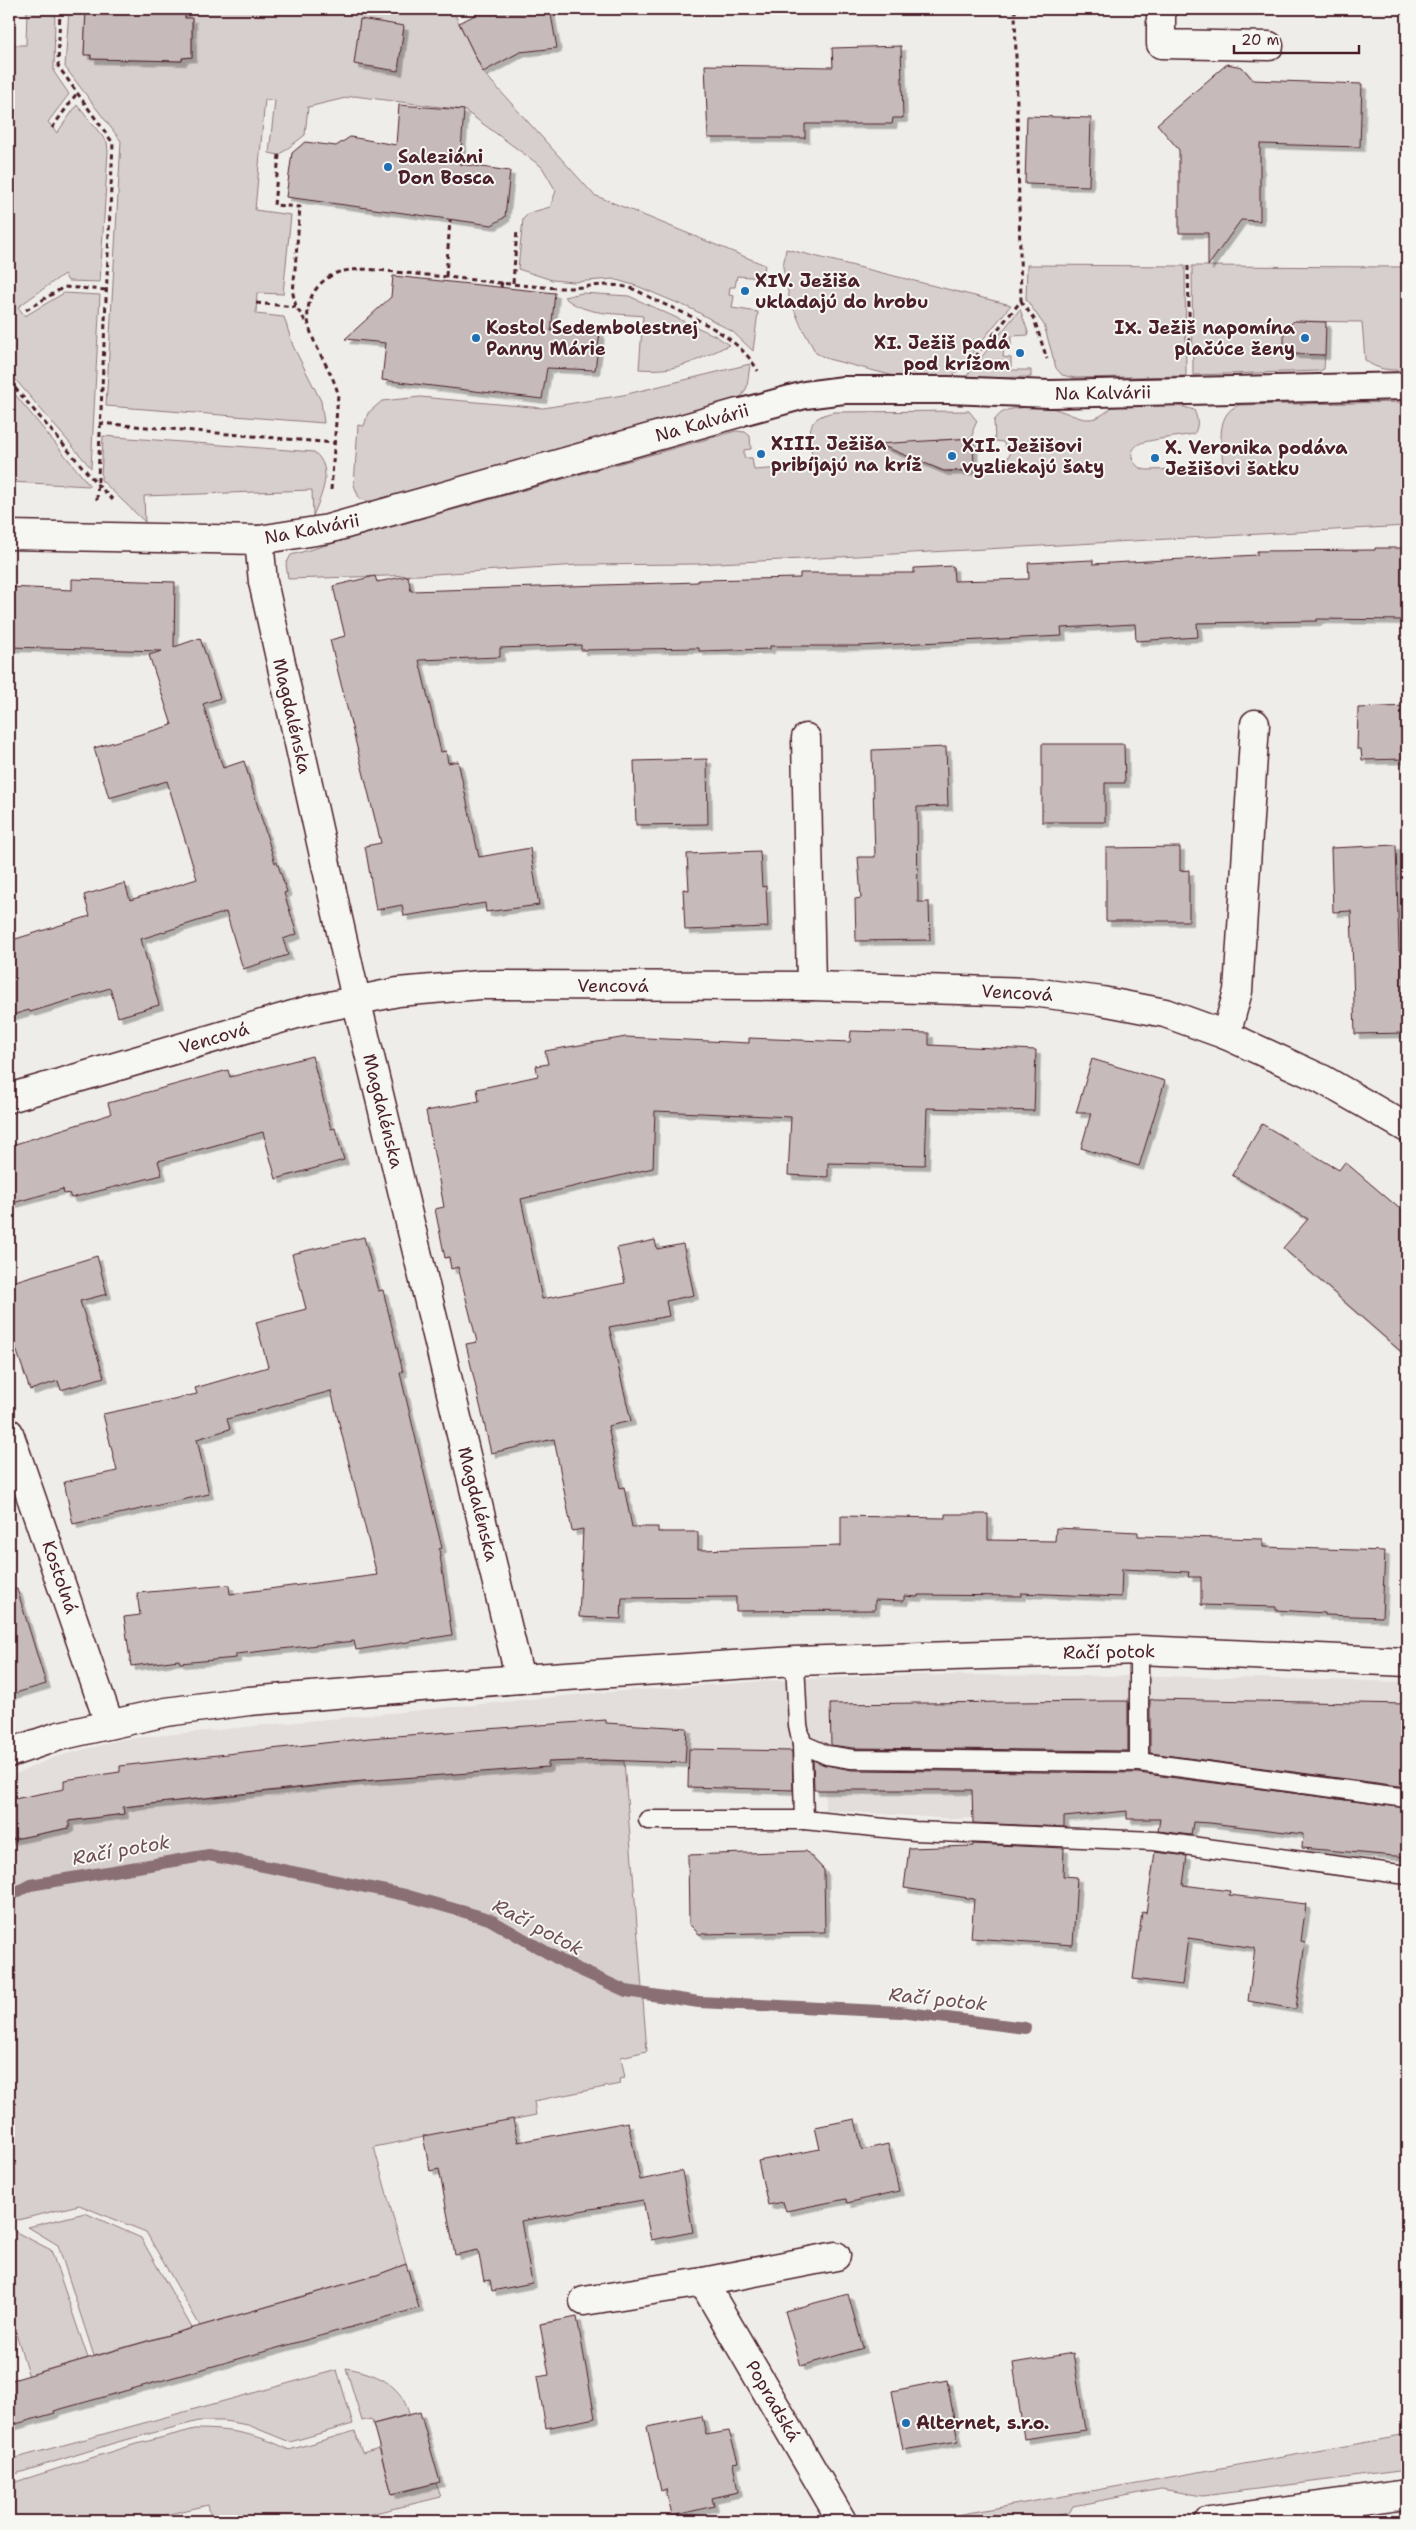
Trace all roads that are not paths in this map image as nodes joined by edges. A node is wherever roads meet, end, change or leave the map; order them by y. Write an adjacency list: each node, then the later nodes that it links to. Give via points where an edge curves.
1 (1161, 9): 2 (street, via 1161,44)
2 (1268, 46)
3 (1407, 386): 4 (street, Na Kalvárii, via 1050,394 844,390 805,395)
4 (738, 413): 6 (street, Na Kalvárii, via 328,528)
5 (9, 535): 6 (street, Na Kalvárii)
6 (258, 540): 10 (street, Magdalénska, via 263,582)
7 (1255, 724): 11 (street, via 1238,991)
8 (806, 738): 9 (street)
9 (811, 986): 10 (street, Vencová, via 480,985); 11 (street, Vencová, via 1032,992 1165,1013)
10 (356, 999): 12 (street, Vencová); 18 (street, Magdalénska)
11 (1226, 1035): 13 (street, Vencová, via 1322,1079)
12 (9, 1098)
13 (1407, 1128)
14 (9, 1432): 19 (street, Kostolná)
15 (1140, 1650): 16 (street, Račí potok); 17 (street, Račí potok); 22 (lane)
16 (795, 1661): 18 (street, Račí potok); 20 (lane)
17 (1407, 1662)
18 (520, 1679): 19 (street, Račí potok, via 249,1701)
19 (109, 1723): 21 (street, Račí potok)
20 (802, 1744): 22 (lane, via 827,1755 852,1759); 25 (lane)
21 (9, 1753)
22 (1139, 1762): 23 (lane)
23 (1407, 1798)
24 (648, 1820): 25 (lane)
25 (804, 1820): 26 (lane, via 915,1831 1154,1840)
26 (1407, 1875)
27 (836, 2256): 28 (street)
28 (703, 2282): 29 (street); 31 (street, Popradská)
29 (584, 2301)
30 (1407, 2494): 32 (street)
31 (842, 2521)
32 (1209, 2521)

